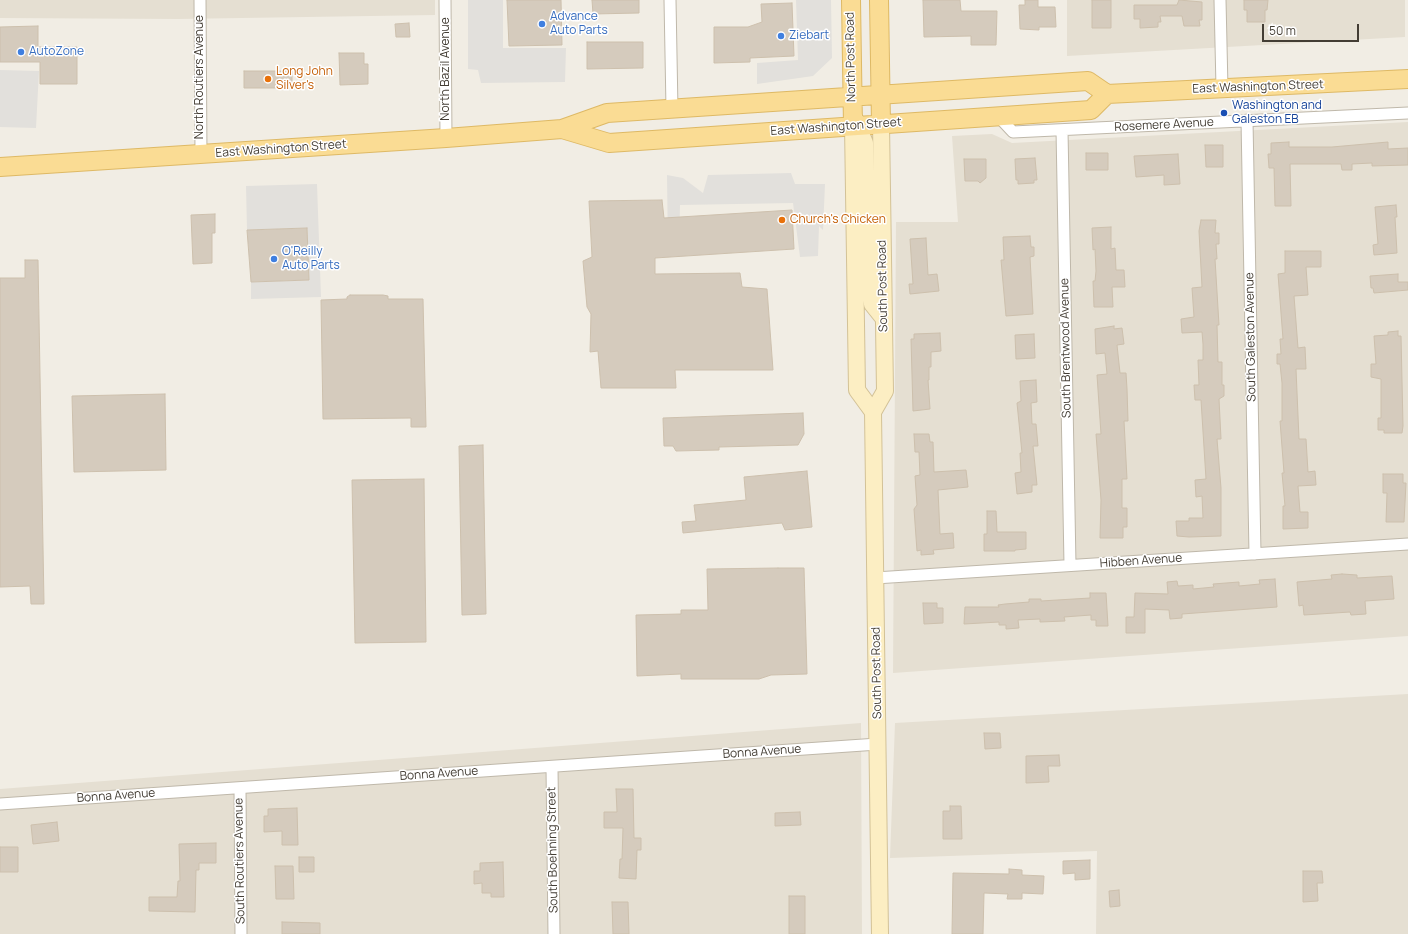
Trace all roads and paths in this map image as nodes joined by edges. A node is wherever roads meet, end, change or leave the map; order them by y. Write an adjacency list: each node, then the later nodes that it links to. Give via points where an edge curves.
1 (200, 0): 19 (street, North Routiers Avenue)
2 (445, 0): 18 (street, North Bazil Avenue)
3 (670, 0): 10 (street)
4 (850, 0): 13 (main road, North Post Road)
5 (879, 0): 11 (main road)
6 (1220, 0): 8 (street)
7 (1408, 80): 8 (main road, East Washington Street)
8 (1222, 88): 9 (main road, East Washington Street)
9 (1107, 94): 11 (main road, East Washington Street, via 1088,81); 14 (main road, East Washington Street, via 1091,110)
10 (672, 109): 13 (main road, East Washington Street, via 832,98); 16 (main road, East Washington Street, via 607,113)
11 (881, 109): 13 (main road, East Washington Street); 13 (main road, East Washington Street); 14 (main road, East Washington Street); 21 (main road, South Post Road)
12 (1408, 113): 15 (street, Rosemere Avenue)
13 (854, 115): 16 (main road, East Washington Street, via 609,143); 21 (main road, via 865,143 868,264 872,304); 22 (main road, via 857,390)
14 (998, 116): 17 (street, Rosemere Avenue, via 1014,132)
15 (1247, 120): 17 (street, Rosemere Avenue); 24 (street, South Galeston Avenue)
16 (562, 129): 18 (main road, East Washington Street)
17 (1062, 130): 25 (street, South Brentwood Avenue)
18 (446, 138): 19 (main road, East Washington Street)
19 (201, 154): 20 (main road, East Washington Street)
20 (0, 167)
21 (884, 319): 22 (main road, South Post Road, via 885,392)
22 (873, 412): 26 (main road, South Post Road)
23 (1408, 544): 24 (street, Hibben Avenue)
24 (1255, 554): 25 (street, Hibben Avenue)
25 (1070, 565): 26 (street, Hibben Avenue)
26 (875, 578): 27 (main road, South Post Road)
27 (878, 744): 28 (street, Bonna Avenue); 33 (main road, South Post Road)
28 (552, 767): 29 (street, Bonna Avenue); 32 (street, South Boehning Street)
29 (240, 788): 30 (street, Bonna Avenue); 31 (street, South Routiers Avenue)
30 (0, 804)
31 (241, 934)
32 (554, 934)
33 (880, 934)

